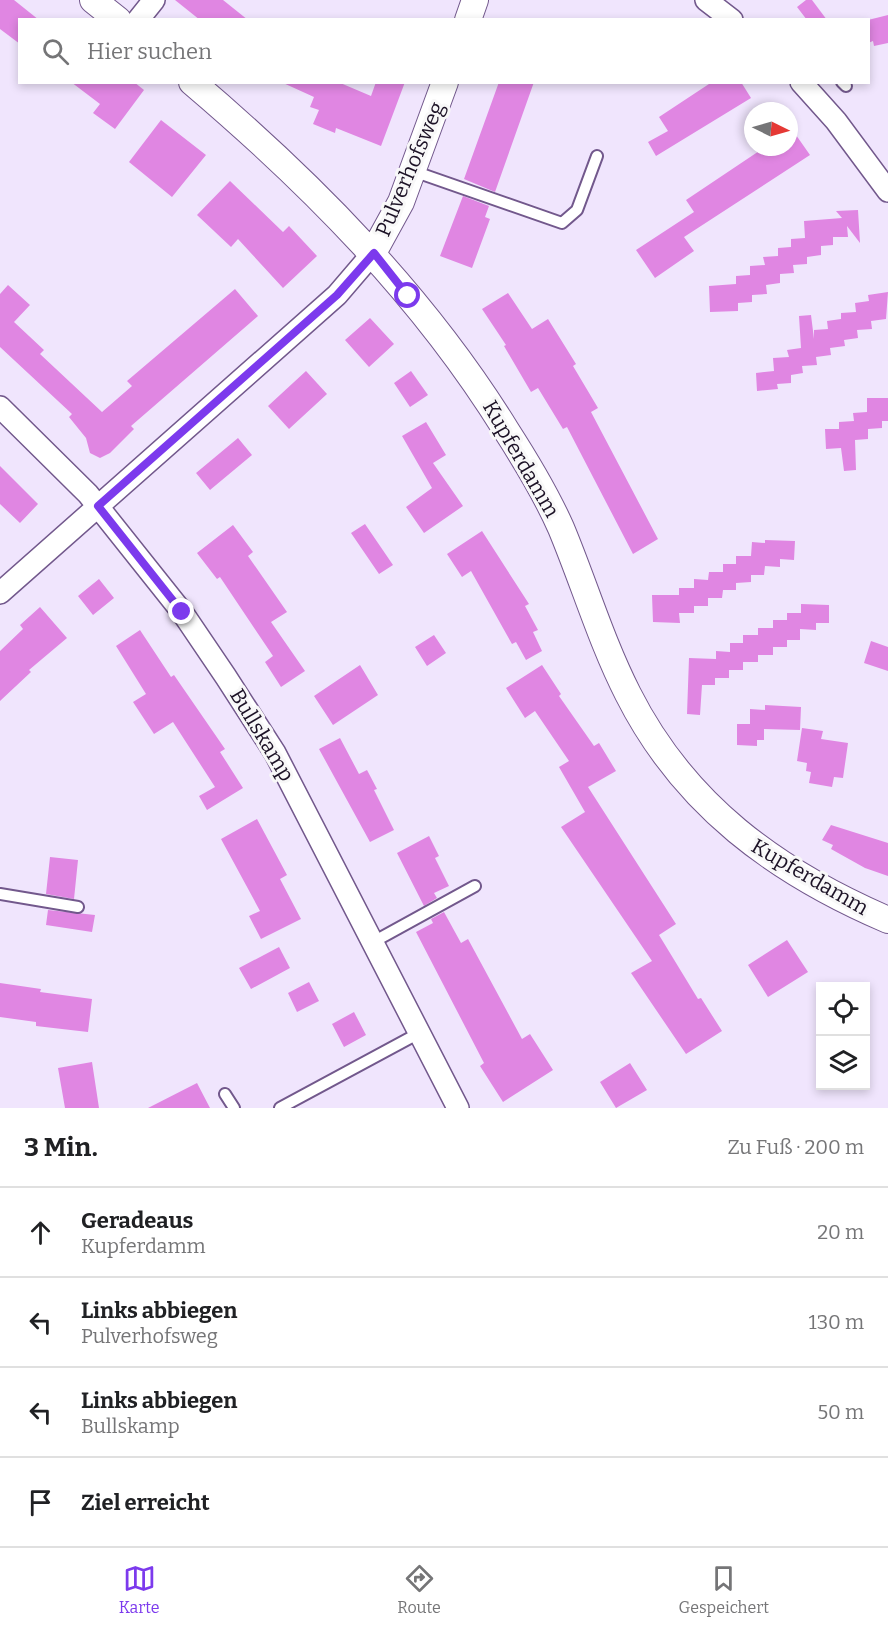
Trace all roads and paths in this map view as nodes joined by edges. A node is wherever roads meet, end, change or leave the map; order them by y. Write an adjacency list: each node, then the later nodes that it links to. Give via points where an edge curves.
1 (93, 0): 5 (street)
2 (153, 0): 6 (street)
3 (475, 0): 7 (street)
4 (706, 0): 8 (street)
5 (116, 18)
6 (140, 18)
7 (469, 18)
8 (729, 18)
9 (194, 84): 15 (street, Kupferdamm, via 291,168)
10 (444, 84): 13 (street, Pulverhofsweg)
11 (803, 84): 14 (street, via 837,121)
12 (597, 156): 13 (lane, via 577,210 562,223)
13 (413, 171): 15 (street, Pulverhofsweg)
14 (888, 191)
15 (374, 253): 17 (street, Pulverhofsweg, via 337,295); 22 (street, Kupferdamm, via 480,388 523,458 560,525 627,693 665,755 703,800 748,841 814,884)
16 (0, 407): 17 (street, Bullskamp)
17 (98, 506): 18 (street, Pulverhofsweg); 23 (street, Bullskamp, via 182,612 275,753)
18 (0, 593)
19 (475, 886): 23 (lane)
20 (0, 894): 21 (lane)
21 (78, 907)
22 (888, 920)
23 (375, 941): 24 (street, Bullskamp)
24 (421, 1032): 27 (lane); 28 (street, Bullskamp)
25 (225, 1094): 26 (lane)
26 (234, 1108)
27 (280, 1108)
28 (458, 1108)

